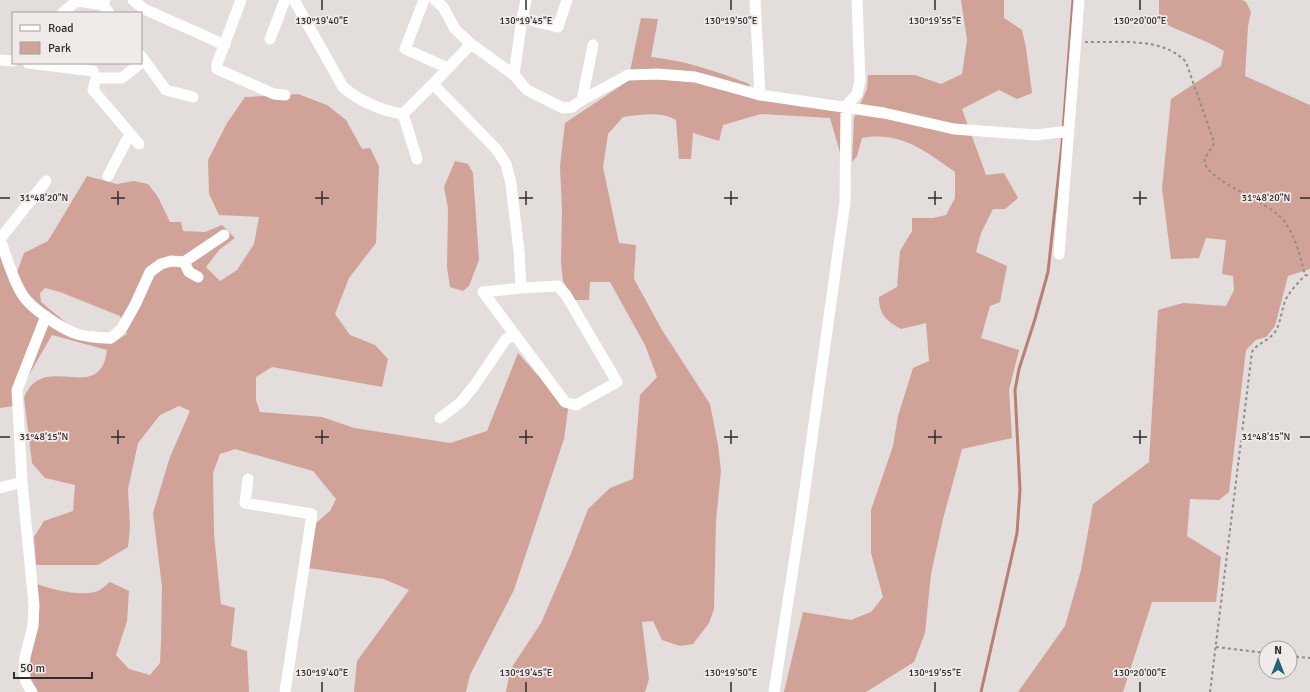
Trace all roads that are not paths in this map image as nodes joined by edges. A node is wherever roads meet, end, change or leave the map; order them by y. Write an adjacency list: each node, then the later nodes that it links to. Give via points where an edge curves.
1 (77, 0): 13 (street, via 98,4); 14 (street)
2 (133, 0): 19 (street, via 144,9)
3 (241, 0): 19 (street)
4 (285, 0): 17 (street)
5 (294, 0): 35 (street, via 343,87 353,96 393,113)
6 (424, 0): 26 (street, via 405,49)
7 (435, 0): 18 (street, via 443,7 455,29)
8 (526, 0): 16 (street)
9 (567, 0): 16 (street, via 558,27)
10 (755, 0): 31 (street)
11 (857, 0): 34 (street, via 860,81 856,94)
12 (1079, 0): 36 (street)
13 (103, 1): 15 (street)
14 (63, 12)
15 (108, 12)
16 (522, 18): 28 (street)
17 (270, 39)
18 (471, 44): 26 (street); 28 (street)
19 (225, 45): 30 (street, via 217,69 274,94)
20 (593, 45): 33 (street)
21 (143, 58): 32 (street, via 166,90)
22 (0, 60): 23 (street)
23 (12, 61)
24 (36, 64): 27 (street)
25 (137, 64): 37 (street, via 122,78 96,78 93,90)
26 (448, 68): 29 (street)
27 (93, 71)
28 (514, 76): 33 (street, via 527,90 563,108 572,107)
29 (432, 84): 35 (street); 47 (street, via 497,150 506,164 511,184)
30 (285, 95)
31 (760, 95): 33 (street, via 695,77 658,74 628,75); 34 (street)
32 (193, 97)
33 (582, 100)
34 (846, 106): 36 (street, via 884,112 954,129 1036,136); 56 (street, via 845,202)
35 (402, 114): 39 (street)
36 (1065, 131): 44 (street)
37 (130, 134): 38 (street); 40 (street)
38 (139, 144)
39 (417, 159)
40 (108, 176)
41 (46, 181): 43 (street)
42 (224, 234): 45 (street)
43 (0, 239): 48 (street, via 22,296 38,312)
44 (1059, 254)
45 (184, 262): 46 (street, via 189,272); 48 (street, via 172,261 150,272 122,328 111,338 76,334)
46 (198, 277)
47 (521, 288): 49 (street, via 483,292); 49 (street, via 558,286 566,294 617,382 576,405 565,402)
48 (46, 316): 52 (street, via 17,390)
49 (515, 335): 50 (street, via 506,339 461,402)
50 (440, 418)
51 (248, 479): 55 (street, via 245,503 312,514)
52 (22, 482): 53 (street); 54 (street, via 34,605 33,626 24,672)
53 (0, 488)
54 (32, 692)
55 (285, 692)
56 (774, 692)

